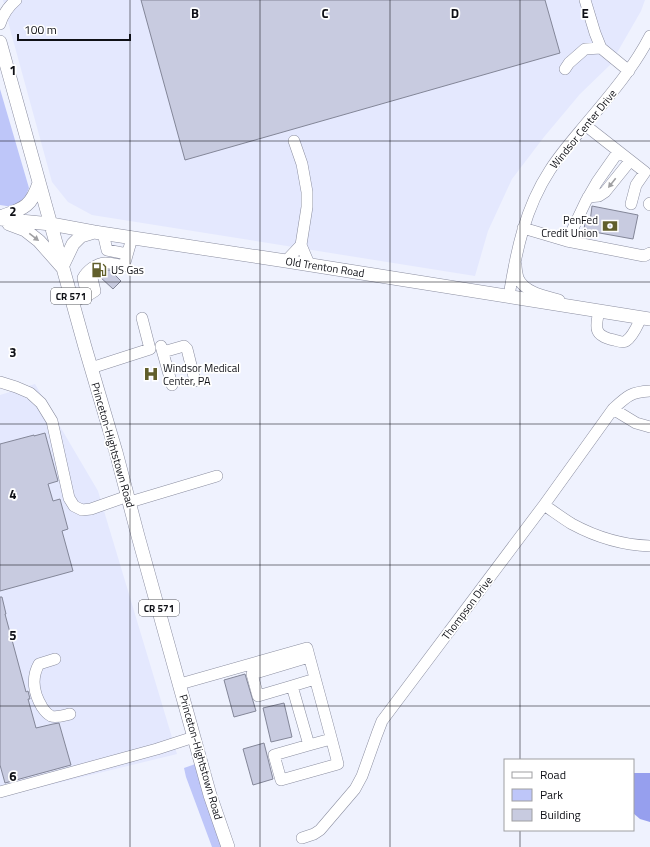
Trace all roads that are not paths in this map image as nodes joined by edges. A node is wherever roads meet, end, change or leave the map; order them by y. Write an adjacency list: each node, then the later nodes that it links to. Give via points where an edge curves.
1 (16, 0): 3 (street, via 6,11)
2 (585, 0): 6 (street)
3 (0, 24)
4 (650, 36): 9 (street, Windsor Center Drive)
5 (0, 42): 7 (main road, Princeton-Hightstown Road / CR 571)
6 (601, 48): 8 (street, via 585,49); 9 (street)
7 (3, 65): 14 (main road, Princeton-Hightstown Road / CR 571)
8 (564, 69)
9 (629, 71): 10 (street, Windsor Center Drive)
10 (585, 125): 12 (street); 19 (street, Windsor Center Drive, via 549,170 538,189)
11 (294, 141): 23 (street, via 302,164 307,192)
12 (618, 152): 13 (street); 15 (street)
13 (630, 161): 15 (street, one-way to 15, via 605,192 599,196); 16 (street, via 645,172 636,185)
14 (39, 183): 17 (main road, via 35,194 23,208); 18 (main road, Princeton-Hightstown Road / CR 571)
15 (588, 197): 22 (street)
16 (631, 204)
17 (0, 219): 18 (main road, Old Trenton Road); 31 (main road, one-way to 31, via 25,230 39,241)
18 (51, 224): 20 (main road, Old Trenton Road); 31 (main road, Princeton-Hightstown Road / CR 571)
19 (523, 228): 22 (street); 28 (street, Windsor Center Drive)
20 (99, 232): 21 (main road, Old Trenton Road); 24 (street); 31 (main road, via 81,236 73,244)
21 (132, 238): 26 (street); 27 (main road, Old Trenton Road)
22 (567, 241): 25 (street, via 644,256)
23 (301, 245): 27 (street); 30 (street)
24 (107, 250): 26 (street); 29 (street)
25 (650, 253)
26 (127, 254): 29 (street, via 124,266)
27 (286, 261): 30 (main road, Old Trenton Road)
28 (515, 261): 34 (street, Windsor Center Drive); 36 (street, via 518,278 525,287)
29 (105, 262): 32 (street, via 98,264)
30 (309, 264): 34 (main road, Old Trenton Road)
31 (62, 267): 33 (main road, Princeton-Hightstown Road / CR 571)
32 (86, 274): 33 (street); 35 (street, via 95,291)
33 (66, 280): 35 (main road, Princeton-Hightstown Road / CR 571)
34 (509, 296): 36 (main road, Old Trenton Road)
35 (72, 302): 42 (main road, Princeton-Hightstown Road / CR 571)
36 (582, 308): 37 (main road, Old Trenton Road)
37 (599, 311): 39 (main road, Old Trenton Road); 39 (street, via 597,328 600,335 622,342 628,340)
38 (142, 318): 40 (street)
39 (645, 318)
40 (150, 349): 41 (street, via 161,346); 42 (street)
41 (163, 352): 43 (street, via 184,346); 45 (street)
42 (91, 368): 50 (main road, Princeton-Hightstown Road / CR 571)
43 (195, 381)
44 (0, 382): 50 (street, via 30,393 41,403 52,421 69,498 74,506 82,510 91,509)
45 (172, 385)
46 (650, 391): 47 (street, Thompson Drive, via 625,397)
47 (613, 409): 48 (street, via 636,423); 51 (street, Thompson Drive)
48 (650, 427)
49 (217, 476): 50 (street)
50 (129, 499): 56 (main road, Princeton-Hightstown Road / CR 571)
51 (544, 505): 52 (street, via 572,524 595,535 618,542); 63 (street, Thompson Drive, via 382,721 355,789 320,830)
52 (650, 546)
53 (309, 657): 55 (street); 56 (street, via 307,648); 57 (street, via 252,674 258,696)
54 (55, 659): 58 (street, via 37,666 34,682 37,697 50,716)
55 (315, 679): 57 (street); 60 (street)
56 (180, 684): 59 (main road, Princeton-Hightstown Road / CR 571)
57 (292, 686): 61 (street)
58 (70, 714)
59 (194, 737): 62 (street); 64 (main road, Princeton-Hightstown Road / CR 571)
60 (331, 739): 61 (street); 61 (street, via 338,764 281,780 274,755)
61 (309, 745)
62 (0, 792)
63 (302, 838)
64 (228, 847)

